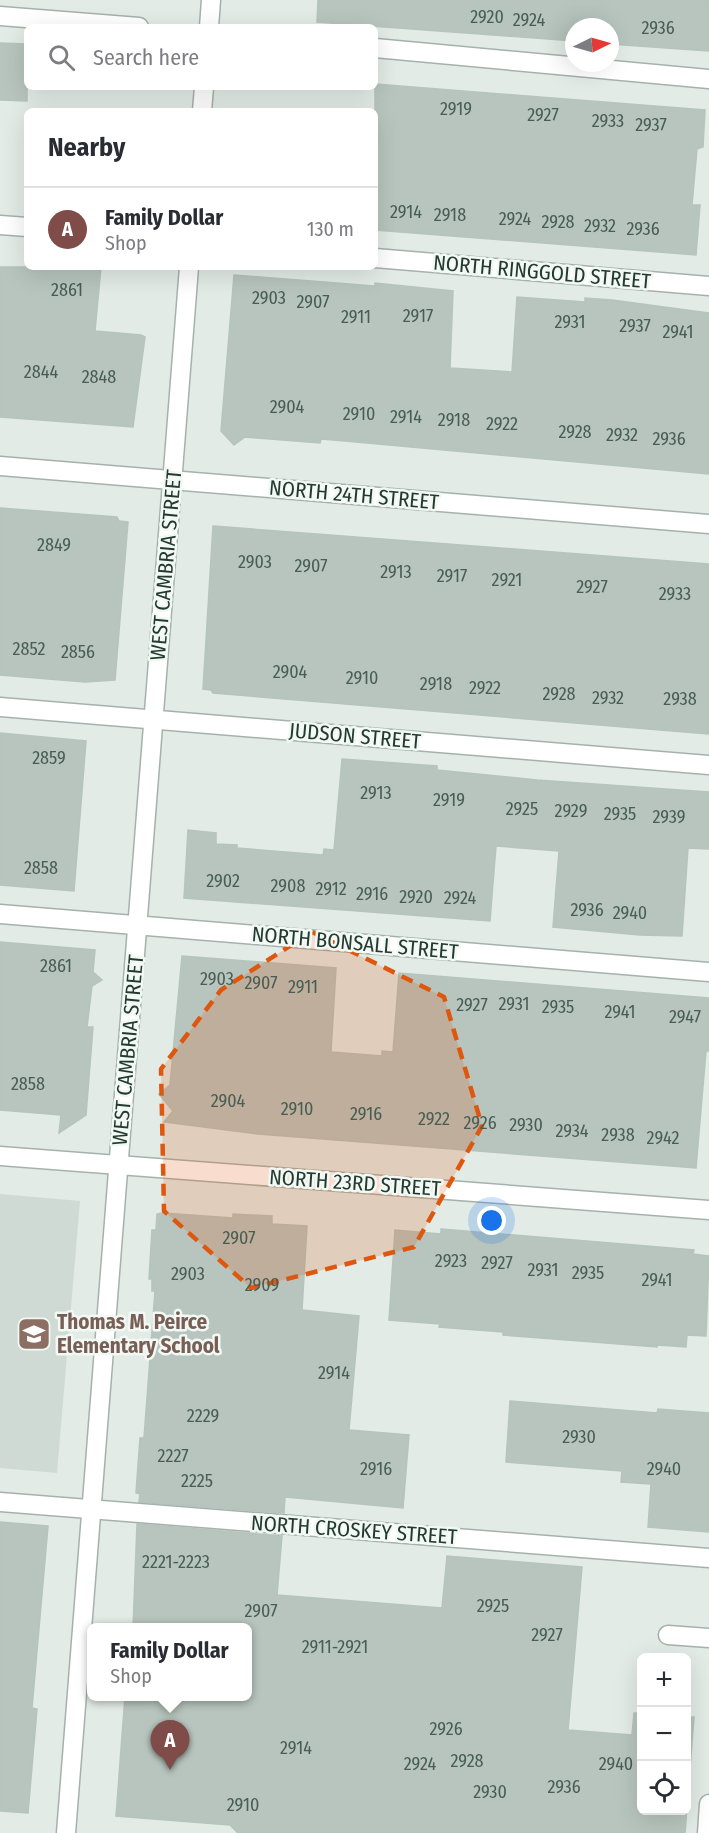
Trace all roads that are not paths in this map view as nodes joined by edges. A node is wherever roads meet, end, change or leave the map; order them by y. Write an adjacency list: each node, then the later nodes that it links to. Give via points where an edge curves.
1 (211, 0): 4 (street)
2 (0, 16): 3 (street)
3 (101, 24)
4 (208, 24)
5 (378, 48): 6 (street)
6 (709, 79)
7 (204, 90): 8 (street)
8 (202, 108)
9 (0, 225): 10 (street)
10 (24, 227)
11 (378, 258): 13 (street, NORTH RINGGOLD STREET)
12 (189, 270): 15 (street, WEST CAMBRIA STREET)
13 (709, 286)
14 (0, 466): 15 (street, NORTH 24TH STREET)
15 (173, 481): 16 (street, NORTH 24TH STREET); 18 (street, WEST CAMBRIA STREET)
16 (709, 524)
17 (0, 707): 18 (street, JUDSON STREET)
18 (153, 720): 19 (street, JUDSON STREET); 21 (street, WEST CAMBRIA STREET)
19 (709, 765)
20 (0, 914): 21 (street, NORTH BONSALL STREET)
21 (138, 925): 22 (street, NORTH BONSALL STREET); 24 (street, WEST CAMBRIA STREET)
22 (709, 972)
23 (0, 1156): 24 (street, NORTH 23RD STREET)
24 (118, 1166): 25 (street, NORTH 23RD STREET); 27 (street, WEST CAMBRIA STREET)
25 (709, 1210)
26 (0, 1502): 27 (street, NORTH CROSKEY STREET)
27 (91, 1510): 28 (street, NORTH CROSKEY STREET); 32 (street, WEST CAMBRIA STREET)
28 (709, 1558)
29 (668, 1635): 30 (street)
30 (709, 1638)
31 (709, 1804): 33 (street)
32 (66, 1833)
33 (706, 1833)

